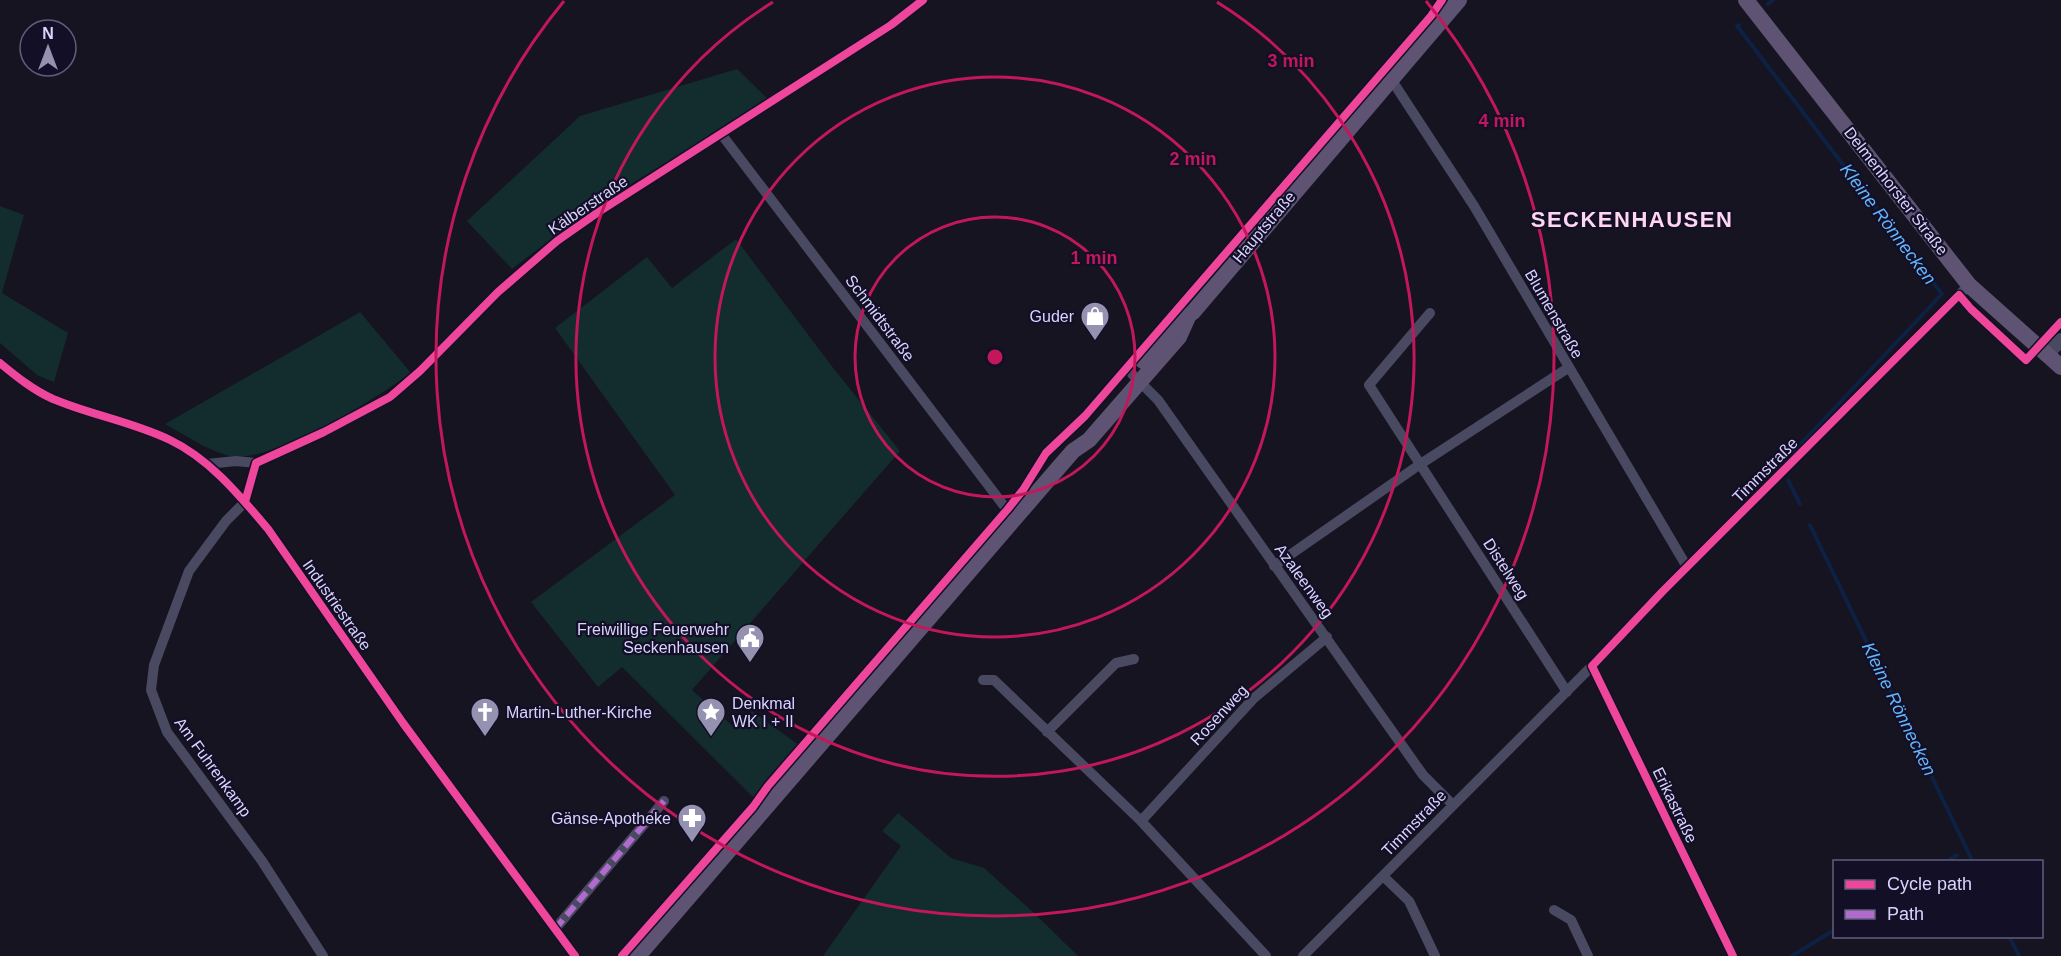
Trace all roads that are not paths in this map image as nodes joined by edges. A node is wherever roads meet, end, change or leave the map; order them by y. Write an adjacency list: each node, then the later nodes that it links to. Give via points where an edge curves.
1 (923, 0): 5 (street, Kälberstraße)
2 (1459, 0): 4 (main road, Hauptstraße)
3 (1746, 0): 6 (main road, Delmenhorster Straße)
4 (1391, 79): 11 (street, Blumenstraße, via 1474,206); 12 (main road, Hauptstraße, via 1188,317 1170,329)
5 (722, 135): 13 (street, Kälberstraße, via 557,241 498,292 390,397); 17 (street, Schmidtstraße)
6 (1969, 285): 10 (main road, Delmenhorster Straße); 19 (street, Timmstraße)
7 (1430, 313): 15 (street, Distelweg, via 1369,385)
8 (2061, 340): 10 (street)
9 (0, 363): 14 (street, Industriestraße, via 23,382 54,399 171,440)
10 (2057, 363)
11 (1568, 368): 15 (street); 19 (street, Blumenstraße)
12 (1136, 377): 17 (main road, Hauptstraße, via 1082,432 1073,451); 18 (street, Azaleenweg, via 1158,400)
13 (256, 463): 14 (street, Kälberstraße); 16 (street)
14 (207, 464): 16 (street, Industriestraße)
15 (1419, 465): 18 (street); 24 (street, Distelweg)
16 (245, 502): 31 (street, Industriestraße); 32 (street, Am Fuhrenkamp, via 189,571 154,665 151,690 167,732 262,861)
17 (1014, 519): 35 (main road, Hauptstraße)
18 (1274, 567): 20 (street, Azaleenweg)
19 (1687, 567): 22 (street, Timmstraße)
20 (1327, 637): 27 (street, Azaleenweg, via 1423,775); 28 (street, Rosenweg, via 1252,699)
21 (1134, 659): 25 (street, via 1116,663)
22 (1592, 666): 24 (street, Timmstraße); 39 (street, Erikastraße)
23 (983, 680): 25 (street, via 994,680)
24 (1567, 692): 27 (street, Timmstraße)
25 (1047, 732): 28 (street)
26 (664, 801): 31 (street)
27 (1453, 805): 29 (street, Timmstraße)
28 (1141, 821): 36 (street)
29 (1383, 876): 33 (street, Timmstraße); 37 (street, via 1409,901)
30 (1554, 910): 38 (street, via 1571,920)
31 (555, 929): 34 (street, Industriestraße)
32 (316, 953)
33 (1310, 953)
34 (575, 956)
35 (638, 956)
36 (1266, 956)
37 (1435, 956)
38 (1588, 956)
39 (1733, 956)

